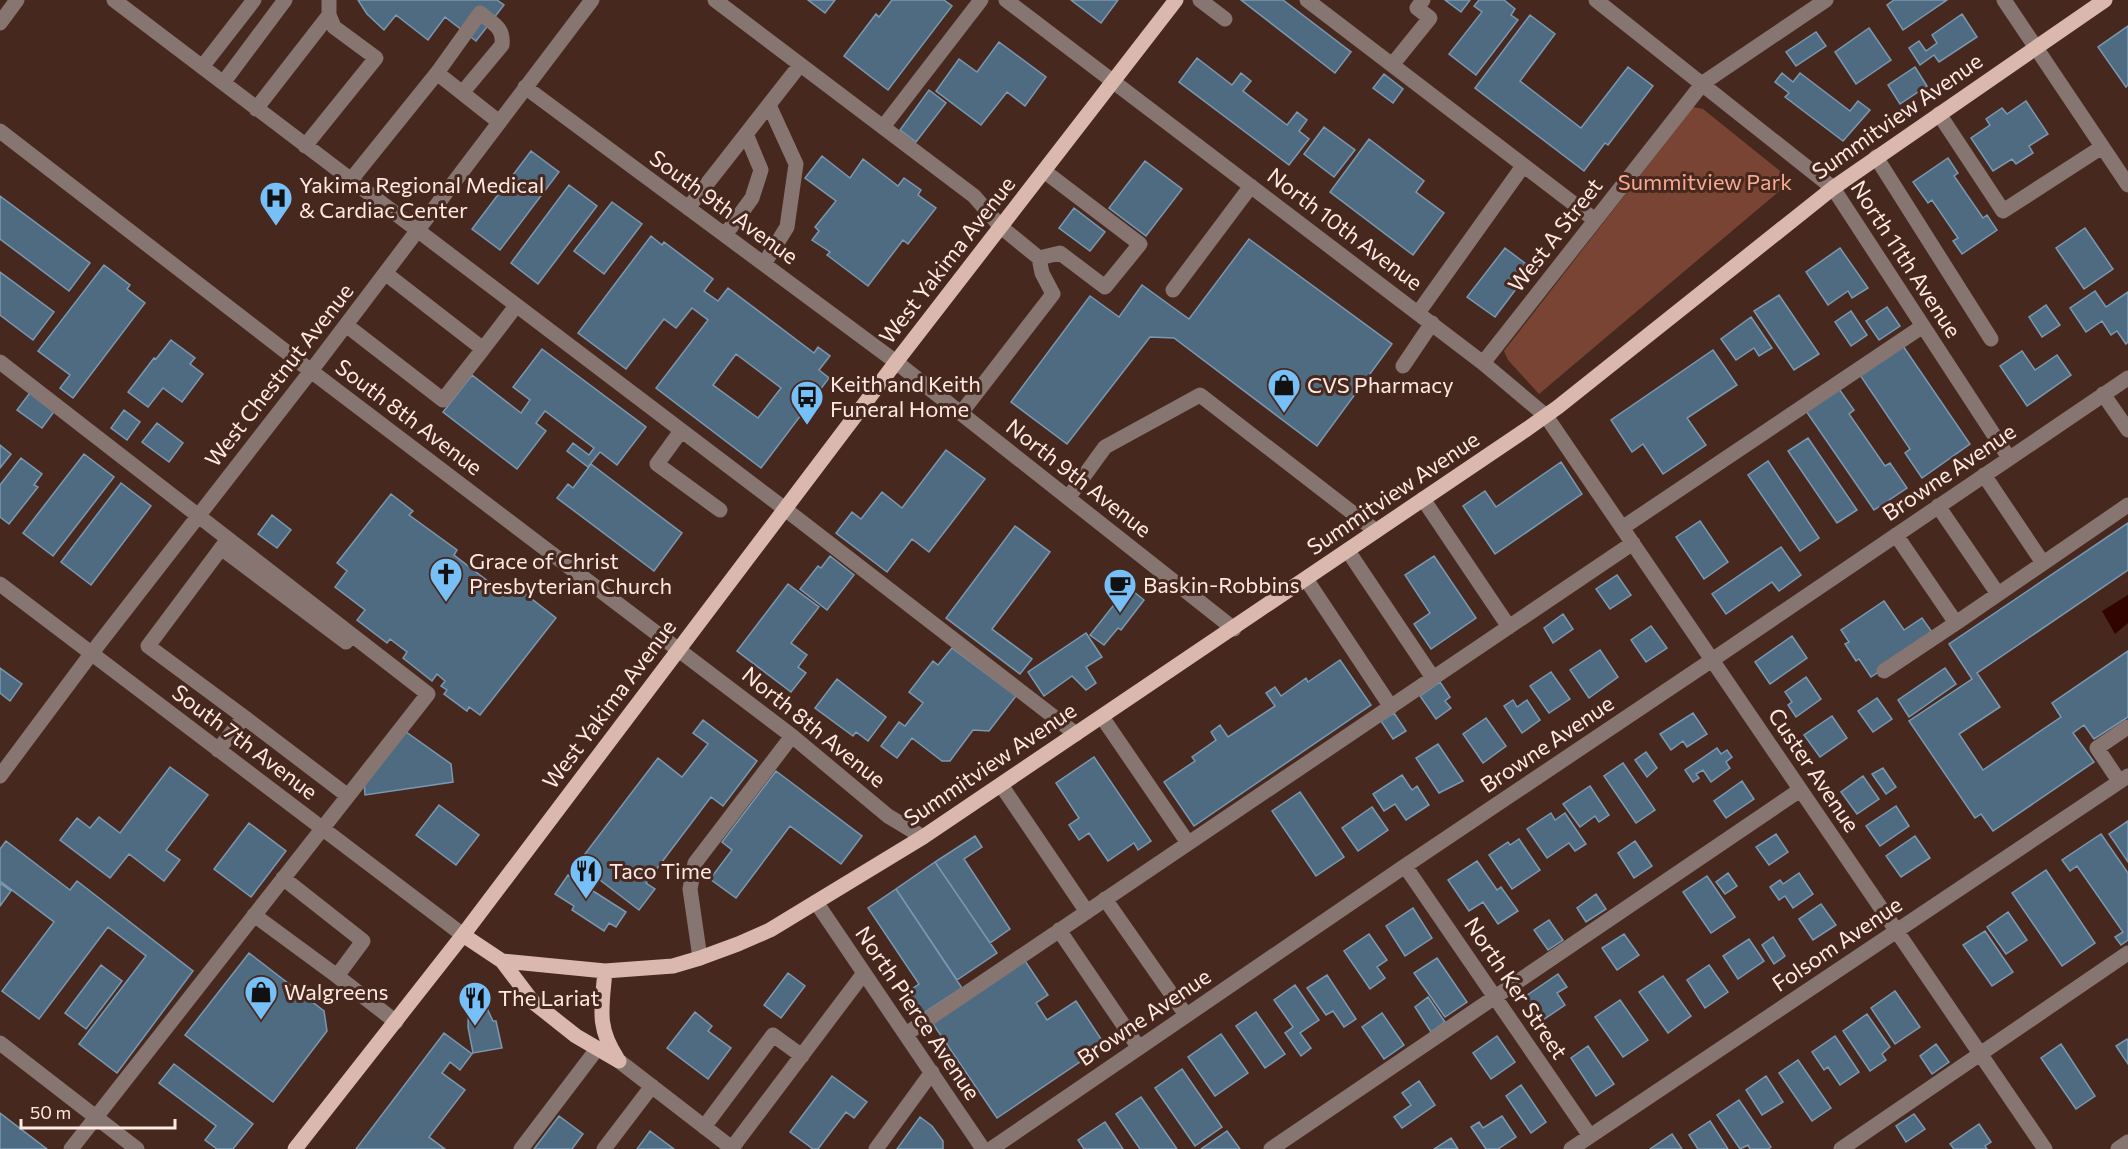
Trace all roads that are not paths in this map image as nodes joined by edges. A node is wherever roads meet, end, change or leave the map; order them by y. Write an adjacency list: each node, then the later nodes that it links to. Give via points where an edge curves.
1 (17, 0): 19 (street)
2 (114, 0): 23 (street)
3 (254, 0): 23 (street)
4 (285, 0): 26 (street)
5 (592, 0): 28 (street, West Chestnut Avenue)
6 (715, 0): 21 (street)
7 (981, 0): 34 (street)
8 (1006, 0): 25 (street, North 10th Avenue)
9 (1176, 0): 25 (main road, West Yakima Avenue)
10 (1200, 0): 18 (street)
11 (1306, 0): 22 (street)
12 (1423, 0): 22 (street, via 1417,8 1430,18)
13 (1596, 0): 27 (street, North 11th Avenue)
14 (1826, 0): 27 (street, West A Street)
15 (2004, 0): 20 (street)
16 (2105, 0): 20 (main road, Summitview Avenue)
17 (329, 8): 31 (street); 37 (street, via 334,27 376,58)
18 (1225, 19)
19 (0, 23)
20 (2036, 47): 32 (main road, Summitview Avenue); 38 (street)
21 (800, 65): 30 (street); 34 (street)
22 (1392, 65): 40 (street)
23 (202, 67): 26 (street)
24 (437, 73): 29 (street); 29 (street, via 480,13 498,28 503,36 502,45); 42 (street)
25 (1113, 81): 41 (main road, West Yakima Avenue); 44 (street, North 10th Avenue)
26 (223, 83): 31 (street)
27 (1703, 83): 45 (street, North 11th Avenue); 47 (street, West A Street)
28 (525, 87): 33 (street, West Chestnut Avenue); 46 (street, South 9th Avenue)
29 (462, 93): 33 (street)
30 (769, 105): 36 (street); 52 (street, via 796,164 787,228)
31 (256, 109): 37 (street)
32 (1940, 114): 38 (street, via 2003,211); 39 (main road, Summitview Avenue)
33 (499, 122): 49 (street, West Chestnut Avenue)
34 (883, 127): 48 (street, via 974,196)
35 (0, 131): 66 (street, South 8th Avenue)
36 (746, 134): 46 (street); 50 (street, via 761,170 752,198)
37 (305, 146): 42 (street)
38 (2102, 147): 43 (street)
39 (1876, 157): 45 (main road, Summitview Avenue); 60 (street)
40 (1524, 166): 47 (street); 56 (street)
41 (1044, 171): 48 (main road, West Yakima Avenue); 51 (street, via 1140,244 1105,287 1060,253)
42 (350, 181): 49 (street)
43 (2128, 185)
44 (1251, 186): 54 (street); 56 (street, North 10th Avenue)
45 (1833, 188): 59 (street, North 11th Avenue); 70 (main road, Summitview Avenue)
46 (688, 208): 50 (street, South 9th Avenue)
47 (1595, 220): 64 (street, West A Street)
48 (1001, 227): 51 (street); 63 (main road, West Yakima Avenue)
49 (417, 231): 53 (street, West Chestnut Avenue); 55 (street)
50 (725, 235): 52 (street, South 9th Avenue)
51 (1039, 258): 69 (street, via 1053,294)
52 (764, 264): 63 (street, South 9th Avenue)
53 (385, 273): 58 (street, West Chestnut Avenue); 61 (street)
54 (1173, 290)
55 (516, 306): 61 (street); 72 (street)
56 (1418, 313): 57 (street, North 10th Avenue)
57 (1432, 323): 64 (street, North 10th Avenue); 65 (street)
58 (346, 325): 61 (street, via 443,400); 66 (street, West Chestnut Avenue)
59 (1923, 326): 73 (street, North 11th Avenue); 82 (street)
60 (1991, 339)
61 (483, 349)
62 (0, 362): 81 (street)
63 (896, 362): 69 (street, North 9th Avenue); 79 (main road, West Yakima Avenue)
64 (1483, 363): 70 (street, North 10th Avenue)
65 (1403, 366)
66 (311, 371): 81 (street, West Chestnut Avenue); 95 (street, South 8th Avenue)
67 (2128, 378): 68 (street, Browne Avenue)
68 (2103, 394): 71 (street); 73 (street, Browne Avenue)
69 (961, 413): 75 (street, North 9th Avenue)
70 (1546, 416): 76 (main road, Summitview Avenue); 82 (street, Custer Avenue)
71 (2128, 430)
72 (681, 431): 79 (street); 80 (street, via 657,464)
73 (2009, 458): 74 (street, Browne Avenue)
74 (1984, 475): 78 (street, Browne Avenue); 88 (street)
75 (1068, 498): 83 (street, via 1105,447 1200,395); 94 (street, North 9th Avenue)
76 (1423, 499): 83 (main road, Summitview Avenue); 93 (street)
77 (2128, 505): 88 (street)
78 (1938, 506): 84 (street, Browne Avenue); 91 (street)
79 (785, 509): 95 (main road, West Yakima Avenue); 104 (street)
80 (720, 510)
81 (198, 516): 86 (street); 96 (street, West Chestnut Avenue)
82 (1622, 528): 85 (street, Custer Avenue)
83 (1376, 531): 87 (main road, Summitview Avenue)
84 (1896, 535): 92 (street); 97 (street, Browne Avenue)
85 (1632, 543): 93 (street); 97 (street, Custer Avenue)
86 (225, 544): 101 (street, via 148,646); 111 (street, via 366,658 372,650 429,694)
87 (1348, 550): 89 (main road, Summitview Avenue); 99 (street)
88 (2043, 563): 91 (street)
89 (1306, 579): 94 (main road, Summitview Avenue); 100 (street)
90 (0, 584): 96 (street, South 7th Avenue)
91 (1998, 594): 92 (street)
92 (1956, 623): 98 (street)
93 (1509, 627): 99 (street)
94 (1234, 628): 102 (main road, Summitview Avenue)
95 (678, 650): 105 (street, North 8th Avenue); 123 (main road, West Yakima Avenue)
96 (91, 654): 106 (street, South 7th Avenue); 107 (street, West Chestnut Avenue)
97 (1712, 660): 110 (street, Custer Avenue); 115 (street, Browne Avenue)
98 (1884, 671)
99 (1432, 678): 100 (street)
100 (1390, 706): 114 (street)
101 (244, 717): 106 (street); 111 (street)
102 (1102, 717): 104 (main road, Summitview Avenue); 114 (street)
103 (2128, 727): 108 (street, via 2097,748)
104 (1076, 734): 109 (main road, Summitview Avenue)
105 (792, 736): 113 (street, North 8th Avenue, via 888,816); 125 (street, via 695,864 690,889)
106 (218, 750): 112 (street, South 7th Avenue)
107 (0, 776)
108 (2124, 779): 122 (street, Folsom Avenue)
109 (1000, 785): 113 (main road, Summitview Avenue); 119 (street)
110 (1800, 790): 122 (street, Custer Avenue); 130 (street)
111 (348, 796): 112 (street)
112 (322, 828): 116 (street); 123 (street, South 7th Avenue)
113 (923, 837): 118 (main road, Summitview Avenue)
114 (1188, 843): 117 (street)
115 (1405, 866): 130 (street, North Ker Street); 131 (street, Browne Avenue)
116 (283, 878): 120 (street); 129 (street, via 363,941)
117 (1105, 899): 119 (street); 131 (street)
118 (816, 902): 125 (main road, Summitview Avenue, via 770,930); 128 (street, North Pierce Avenue)
119 (1087, 912): 121 (street)
120 (254, 915): 129 (street); 142 (street)
121 (1059, 930): 133 (street); 135 (street)
122 (1897, 931): 137 (street, Custer Avenue); 144 (street, Folsom Avenue)
123 (464, 935): 126 (main road, Summitview Avenue); 132 (main road, West Yakima Avenue)
124 (2128, 953): 137 (street)
125 (700, 958): 127 (main road, Summitview Avenue, via 673,966)
126 (502, 961): 127 (main road, Summitview Avenue); 136 (main road, via 533,1002)
127 (605, 971): 139 (main road, via 604,1035)
128 (864, 973): 133 (street, North Pierce Avenue); 138 (street)
129 (337, 976): 132 (street)
130 (1495, 997): 144 (street, North Ker Street); 155 (street)
131 (1186, 1015): 135 (street, Browne Avenue)
132 (396, 1022): 148 (main road, West Yakima Avenue)
133 (906, 1034): 140 (street, North Pierce Avenue)
134 (0, 1043): 142 (street)
135 (1138, 1048): 154 (street, Browne Avenue)
136 (597, 1049): 139 (main road); 149 (street)
137 (1981, 1055): 157 (street); 158 (street, Custer Avenue)
138 (802, 1056): 143 (street, via 772,1035); 151 (street)
139 (619, 1061): 141 (street)
140 (932, 1072): 152 (street); 153 (street, North Pierce Avenue)
141 (652, 1086): 143 (street); 150 (street)
142 (96, 1117): 146 (street); 147 (street)
143 (704, 1127): 151 (street)
144 (1590, 1136): 156 (street, Folsom Avenue)
145 (2128, 1142): 159 (street)
146 (71, 1149)
147 (137, 1149)
148 (295, 1149)
149 (521, 1149)
150 (604, 1149)
151 (733, 1149)
152 (876, 1149)
153 (982, 1149)
154 (991, 1149)
155 (1271, 1149)
156 (1571, 1149)
157 (1841, 1149)
158 (2045, 1149)
159 (2118, 1149)

